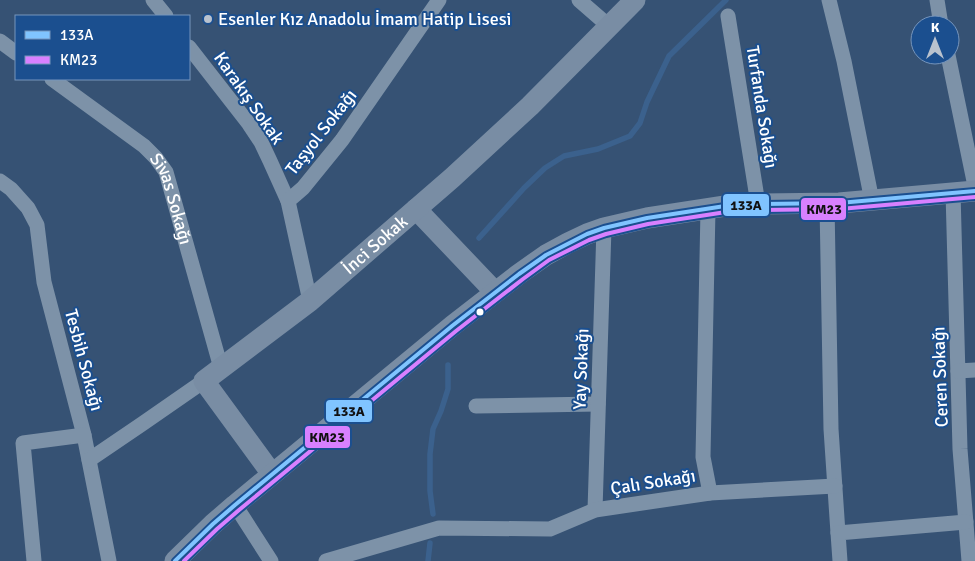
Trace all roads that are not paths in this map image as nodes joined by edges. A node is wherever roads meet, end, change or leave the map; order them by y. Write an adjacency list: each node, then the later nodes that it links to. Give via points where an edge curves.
1 (153, 0): 7 (street)
2 (439, 0): 20 (street, Taşyol Sokağı, via 324,164)
3 (579, 0): 10 (street)
4 (636, 0): 10 (street, İnci Sokak)
5 (829, 0): 21 (street)
6 (937, 0): 8 (street)
7 (165, 15)
8 (939, 15)
9 (728, 16): 22 (street, Turfanda Sokağı)
10 (610, 26): 24 (street, İnci Sokak)
11 (0, 41): 13 (street)
12 (190, 48): 20 (street, Karakış Sokak, via 261,142)
13 (15, 52)
14 (950, 65): 17 (street)
15 (53, 80): 29 (street, Sivas Sokağı, via 144,146 166,172)
16 (0, 180): 35 (street, Tesbih Sokağı, via 28,208 37,225 44,282)
17 (975, 186)
18 (975, 191): 19 (street)
19 (953, 192): 21 (street); 31 (street, Ceren Sokağı)
20 (288, 201): 28 (street, Taşyol Sokağı)
21 (872, 201): 23 (street)
22 (758, 204): 23 (street); 25 (street)
23 (827, 204): 38 (street)
24 (416, 209): 27 (street); 28 (street, İnci Sokak)
25 (708, 209): 26 (street); 39 (street, Çalı Sokağı, via 704,457)
26 (604, 228): 27 (street, via 546,255); 33 (street, Yay Sokağı)
27 (495, 292): 37 (street)
28 (310, 301): 29 (street, İnci Sokak)
29 (221, 368): 32 (street, İnci Sokak)
30 (975, 370): 31 (street)
31 (958, 371): 42 (street, Ceren Sokağı)
32 (204, 381): 36 (street, İnci Sokak); 37 (street)
33 (598, 404): 34 (street); 41 (street, Yay Sokağı)
34 (476, 406)
35 (84, 435): 36 (street, Tesbih Sokağı); 44 (street, via 23,443)
36 (89, 460): 45 (street, Tesbih Sokağı)
37 (272, 474): 40 (street)
38 (834, 486): 39 (street); 43 (street)
39 (710, 492): 41 (street, Çalı Sokağı)
40 (235, 505): 46 (street); 47 (street)
41 (595, 510): 48 (street, Çalı Sokağı, via 550,529 439,528)
42 (966, 522): 43 (street); 50 (street, Ceren Sokağı)
43 (838, 533): 49 (street)
44 (34, 561)
45 (108, 561)
46 (175, 561)
47 (272, 561)
48 (326, 561)
49 (840, 561)
50 (969, 561)

